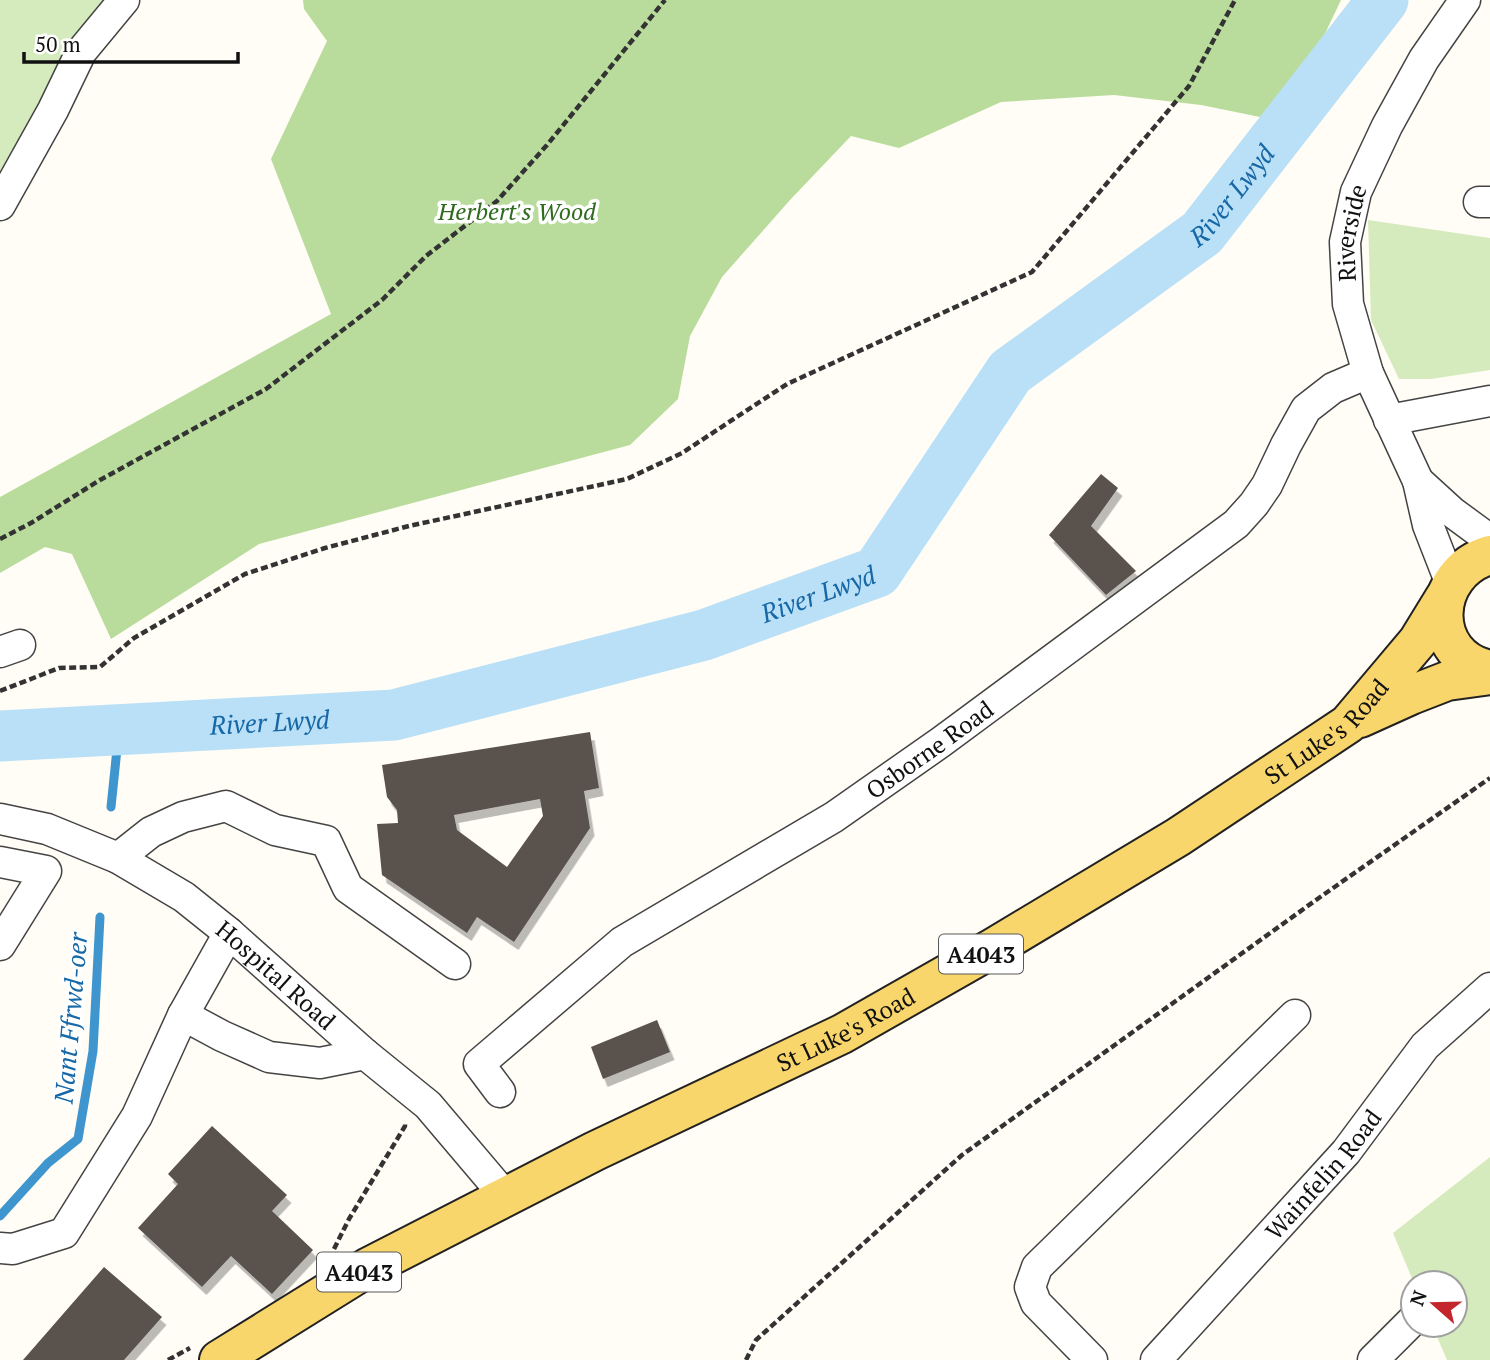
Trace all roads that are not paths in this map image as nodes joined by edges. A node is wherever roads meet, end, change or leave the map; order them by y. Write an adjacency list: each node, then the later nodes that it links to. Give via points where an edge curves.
1 (124, 0): 3 (street, via 80,52)
2 (1465, 0): 4 (street, Riverside, via 1424,60 1356,192 1345,242 1348,304)
3 (0, 205)
4 (1368, 373): 6 (street, Riverside); 23 (street, Osborne Road, via 1333,388 1307,409 1267,485 1236,524 834,817 622,942 479,1064)
5 (1490, 401): 6 (street)
6 (1389, 420): 7 (street, Riverside)
7 (1418, 481): 8 (street, Riverside); 10 (street, Riverside)
8 (1490, 540)
9 (1490, 555): 10 (main road, St Luke's Road, via 1464,568)
10 (1448, 590): 11 (main road, via 1444,623 1453,645 1462,656); 12 (main road, St Luke's Road / A4043, via 1418,641)
11 (1490, 672): 12 (main road, A4043, via 1447,681)
12 (1348, 724): 24 (main road, St Luke's Road / A4043, via 1178,837 842,1034)
13 (0, 818): 14 (street, Hospital Road, via 47,829)
14 (118, 858): 16 (street, Hospital Road, via 184,897); 18 (street, via 151,832 183,817 226,806 275,830 326,841 348,888)
15 (0, 862): 17 (street, via 46,871)
16 (229, 933): 20 (street); 22 (street, Hospital Road)
17 (0, 945)
18 (455, 964)
19 (1490, 988): 29 (street, Wainfelin Road, via 1424,1046 1346,1152)
20 (183, 1015): 22 (street, via 269,1057 320,1063); 25 (street, via 137,1116 64,1233 13,1249)
21 (1295, 1015): 28 (street, via 1037,1267 1030,1287 1035,1303)
22 (365, 1054): 24 (street, Hospital Road, via 428,1105)
23 (500, 1092)
24 (506, 1197): 27 (main road, St Luke's Road / A4043)
25 (0, 1248)
26 (1399, 1334): 30 (street)
27 (208, 1352)
28 (1092, 1360)
29 (1156, 1360)
30 (1373, 1360)

